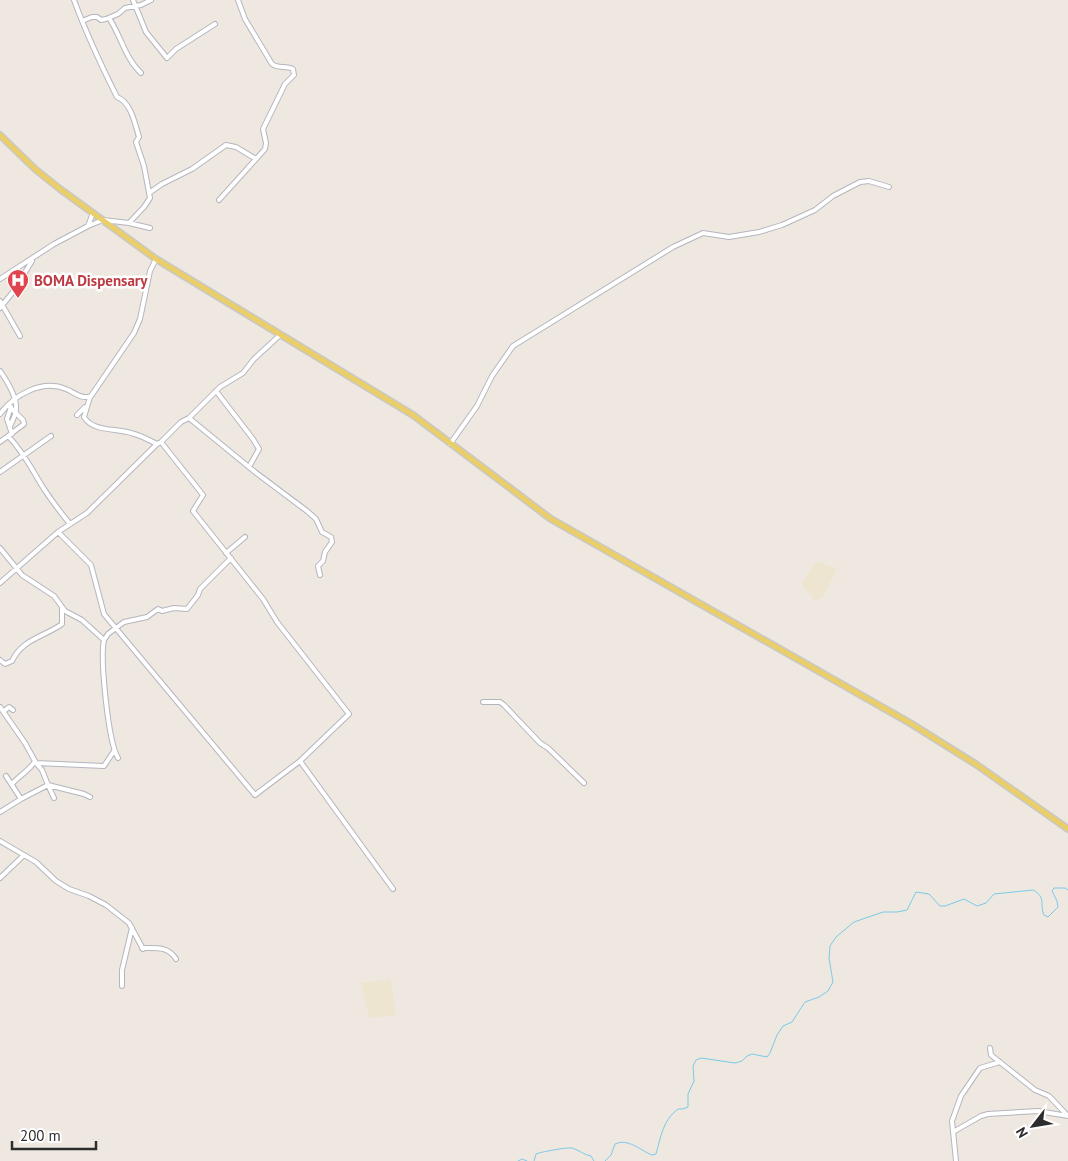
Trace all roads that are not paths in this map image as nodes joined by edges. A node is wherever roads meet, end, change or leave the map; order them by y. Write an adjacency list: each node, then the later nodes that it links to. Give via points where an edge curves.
1 (74, 0): 7 (street)
2 (133, 0): 5 (street)
3 (151, 0): 5 (street)
4 (238, 0): 11 (street, via 245,19 272,64 289,67 294,72 263,129 265,149)
5 (135, 6): 6 (street); 8 (street, via 146,32 167,58)
6 (109, 18): 7 (street); 9 (street, via 131,63)
7 (82, 20): 13 (street, via 117,97 128,106 134,120)
8 (215, 24)
9 (142, 73)
10 (0, 135): 15 (main road, via 35,169)
11 (256, 159): 13 (street, via 226,144); 14 (street)
12 (889, 187): 43 (street, via 870,181 860,182 815,210 782,225 729,237 703,233 673,247 513,346)
13 (149, 193): 17 (street, via 148,202)
14 (219, 200)
15 (93, 213): 16 (main road); 18 (street)
16 (103, 220): 17 (street); 18 (street); 21 (main road)
17 (129, 223): 19 (street)
18 (88, 226): 20 (street)
19 (150, 228)
20 (33, 259): 22 (street); 24 (street)
21 (156, 259): 25 (main road); 30 (street, via 134,333)
22 (0, 279)
23 (0, 301): 24 (street)
24 (1, 307): 26 (street)
25 (280, 335): 29 (street, via 242,373); 43 (main road, via 413,416)
26 (20, 336)
27 (0, 371): 31 (street, via 11,387)
28 (213, 385): 29 (street)
29 (216, 391): 37 (street); 45 (street, via 259,449)
30 (90, 397): 31 (street, via 78,396 63,388 44,387 28,390); 33 (street)
31 (14, 400): 32 (street); 34 (street)
32 (10, 406): 34 (street); 35 (street); 38 (street, via 7,419)
33 (85, 407): 36 (street); 42 (street, via 84,417 91,425 129,432)
34 (16, 413): 38 (street); 39 (street, via 24,424)
35 (0, 414)
36 (77, 415)
37 (189, 418): 42 (street); 45 (street)
38 (10, 426): 39 (street)
39 (10, 435): 41 (street); 44 (street)
40 (51, 436): 44 (street)
41 (0, 442)
42 (159, 443): 47 (street, via 87,513); 51 (street, via 203,495 193,511)
43 (450, 444): 76 (main road, via 550,519 910,723 977,764)
44 (24, 454): 46 (street); 47 (street)
45 (249, 467): 54 (street, via 316,518 322,532 331,537 332,542 318,566)
46 (0, 472)
47 (70, 524): 48 (street)
48 (58, 532): 53 (street); 57 (street, via 91,565 104,614)
49 (246, 537): 51 (street)
50 (0, 548): 53 (street)
51 (226, 553): 52 (street)
52 (230, 558): 57 (street, via 186,609 158,609 147,617 130,620); 66 (street, via 348,714)
53 (16, 569): 55 (street); 56 (street, via 54,596)
54 (320, 576)
55 (0, 583)
56 (62, 607): 58 (street); 59 (street, via 62,624 21,647 12,661 5,664)
57 (116, 628): 58 (street); 66 (street, via 255,795)
58 (104, 640): 64 (street, via 104,686)
59 (0, 660)
60 (483, 702): 69 (street, via 504,705)
61 (0, 707): 63 (street)
62 (13, 710): 63 (street, via 8,707)
63 (4, 711): 67 (street)
64 (114, 751): 65 (street); 67 (street, via 104,766)
65 (118, 758)
66 (300, 761): 80 (street)
67 (36, 762): 70 (street); 71 (street)
68 (6, 776): 70 (street)
69 (584, 783)
70 (12, 784): 74 (street)
71 (48, 785): 72 (street); 73 (street); 74 (street)
72 (90, 797)
73 (54, 798)
74 (21, 799): 75 (street)
75 (0, 812)
76 (1068, 829)
77 (0, 841): 78 (street)
78 (24, 855): 79 (street); 81 (street, via 69,890 106,905)
79 (0, 878)
80 (393, 889)
81 (132, 928): 82 (street, via 143,948 164,949); 83 (street, via 122,970)
82 (176, 959)
83 (122, 986)
84 (990, 1048): 85 (street, via 990,1055)
85 (1000, 1062): 86 (street, via 1035,1090 1049,1096); 87 (street, via 978,1070 954,1113)
86 (1068, 1116): 87 (street, via 1038,1111 988,1114)
87 (952, 1132): 88 (street)
88 (956, 1161)

